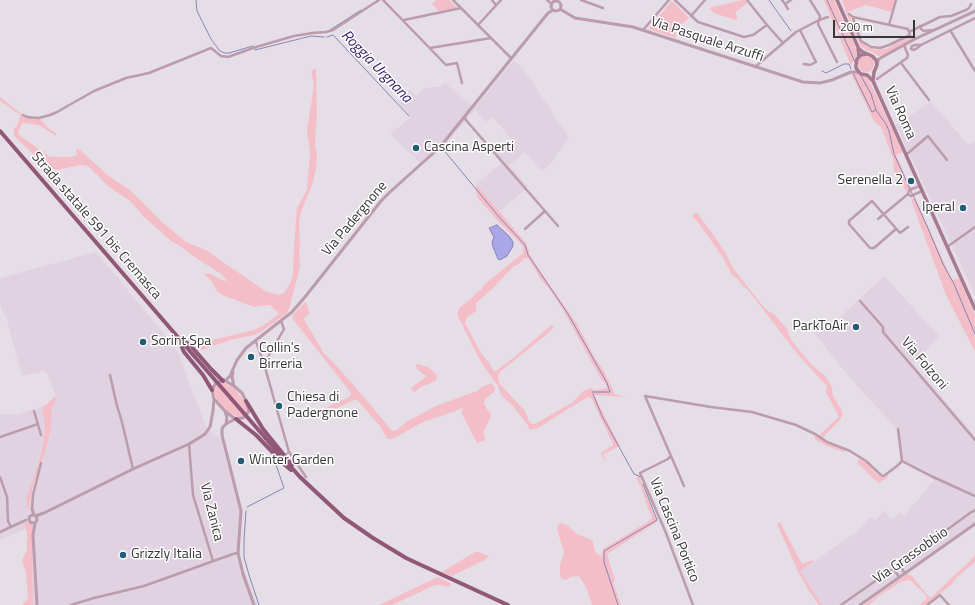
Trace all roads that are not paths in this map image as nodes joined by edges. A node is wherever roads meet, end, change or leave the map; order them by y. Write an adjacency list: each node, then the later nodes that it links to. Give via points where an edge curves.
1 (379, 0): 70 (street, via 333,30 324,33 294,36 228,57 221,56 211,48 149,73 113,83 50,115 39,118)
2 (383, 0): 33 (street)
3 (453, 0): 22 (street)
4 (492, 0): 21 (street)
5 (500, 0): 21 (street)
6 (547, 0): 18 (street)
7 (581, 0): 23 (street)
8 (669, 0): 39 (street)
9 (674, 0): 29 (street)
10 (705, 0): 29 (street)
11 (747, 0): 36 (street)
12 (782, 0): 19 (street)
13 (791, 0): 19 (street)
14 (810, 0): 34 (street, via 820,16)
15 (837, 0): 49 (main road)
16 (896, 0): 37 (street)
17 (559, 1): 18 (street); 24 (street)
18 (552, 4): 26 (street)
19 (785, 4): 25 (street)
20 (971, 4): 38 (street, via 966,10 940,17)
21 (496, 5): 35 (street)
22 (461, 8): 33 (street); 35 (street)
23 (603, 8)
24 (560, 9): 26 (street); 39 (street, Via Pasquale Arzuffi, via 575,18)
25 (788, 9)
26 (553, 10): 55 (street, Via Padergnone)
27 (974, 11): 41 (street)
28 (849, 14): 31 (street)
29 (692, 16): 36 (street, via 698,22 744,37 753,35)
30 (828, 17): 34 (street)
31 (853, 17): 37 (street); 43 (street, via 862,41 871,47 880,48 910,35)
32 (975, 18): 42 (street)
33 (404, 20): 50 (street)
34 (819, 20): 40 (street); 56 (street, via 818,24)
35 (478, 25): 44 (street)
36 (767, 25): 46 (street)
37 (889, 25): 43 (street, via 908,29)
38 (919, 27): 41 (street, via 924,32); 43 (street); 45 (street, via 921,32)
39 (643, 30): 61 (street, Via Pasquale Arzuffi)
40 (800, 30): 46 (street); 57 (street, via 816,62)
41 (935, 30): 45 (street)
42 (950, 30): 48 (street); 64 (street)
43 (909, 32)
44 (491, 38): 50 (street); 55 (street)
45 (916, 39): 47 (street)
46 (783, 43): 61 (street)
47 (904, 45): 52 (street); 58 (street, via 908,58)
48 (921, 45)
49 (858, 47): 51 (main road); 53 (main road)
50 (430, 48): 68 (street, via 446,65 457,63)
51 (867, 54): 53 (main road); 54 (main road)
52 (884, 56): 54 (street); 60 (street, via 879,59)
53 (859, 57): 59 (main road)
54 (874, 57): 60 (main road)
55 (511, 58): 71 (street, Via Padergnone)
56 (837, 62)
57 (804, 64)
58 (901, 64): 67 (street); 69 (street)
59 (856, 65): 62 (main road); 65 (street, Via Pasquale Arzuffi)
60 (877, 65): 63 (main road, Via Roma)
61 (755, 67): 65 (street, Via Pasquale Arzuffi, via 803,82 820,83)
62 (859, 72): 65 (street, Via Pasquale Arzuffi); 66 (main road, Via Roma)
63 (874, 72): 66 (main road, Via Roma); 67 (main road, Via Roma)
64 (975, 72)
65 (848, 73)
66 (867, 75): 67 (main road, Via Roma)
67 (875, 80): 73 (main road, Via Roma)
68 (462, 84)
69 (929, 100)
70 (23, 115)
71 (465, 116): 78 (street); 89 (street, Via Padergnone, via 440,147 381,201 305,297)
72 (0, 131): 90 (highway, Strada statale 591 bis Cremasca)
73 (906, 154): 74 (street, via 928,136); 75 (main road, Via Roma)
74 (947, 160)
75 (920, 184): 76 (main road, Via Roma); 77 (street)
76 (922, 191): 77 (street); 86 (main road, Via Roma)
77 (911, 193): 79 (street)
78 (545, 211): 81 (street); 84 (street)
79 (884, 215): 80 (street); 85 (street); 85 (street, via 872,201 849,221 849,224 870,248 874,248)
80 (878, 219)
81 (558, 226)
82 (908, 227): 85 (street, via 900,234)
83 (975, 227): 86 (street)
84 (524, 229)
85 (896, 229)
86 (947, 247): 88 (main road, Via Roma)
87 (860, 300): 109 (street, Via Folzoni, via 883,327 883,332)
88 (975, 309)
89 (281, 321): 91 (street, Via Padergnone); 92 (street, via 284,328)
90 (176, 335): 95 (highway, via 191,346); 97 (highway, via 184,352 203,374); 115 (highway, bridge)
91 (255, 341): 92 (street); 93 (street, Via Padergnone, via 241,354)
92 (264, 364): 116 (street, via 289,452)
93 (234, 367): 95 (street, Via Padergnone, via 230,376); 96 (street)
94 (110, 375): 114 (street)
95 (223, 380): 96 (street); 97 (street, Via Padergnone, via 216,383)
96 (234, 386): 99 (street)
97 (212, 390): 98 (street)
98 (214, 398): 101 (street); 102 (street)
99 (246, 401): 103 (street, via 248,414); 115 (highway, via 263,429)
100 (34, 411): 104 (street)
101 (213, 411): 102 (street); 110 (street, via 208,430)
102 (224, 411): 103 (street); 105 (street)
103 (236, 419): 105 (street); 115 (highway)
104 (38, 424): 107 (street); 108 (street)
105 (226, 424): 128 (street, via 222,429 222,435 241,511)
106 (898, 429): 112 (street)
107 (41, 435)
108 (0, 437)
109 (975, 440)
110 (189, 444): 114 (street); 129 (street, Via Zanica, via 193,495)
111 (671, 456): 112 (street, Via Cascina Portico, via 645,396 752,412 796,425 850,451 883,476); 118 (street, Via Cascina Portico); 138 (street, Via Cascina Portico, via 640,473 666,532)
112 (902, 461): 119 (street)
113 (41, 463): 120 (street)
114 (133, 469): 122 (street)
115 (300, 477): 137 (highway, via 344,518 378,541 406,558)
116 (306, 477)
117 (0, 478): 125 (street, via 7,497 8,521)
118 (684, 486)
119 (975, 496)
120 (32, 510): 122 (street); 123 (street)
121 (975, 510): 130 (street)
122 (35, 518): 123 (street, via 31,515); 123 (street, via 32,523); 126 (street)
123 (28, 520): 125 (street); 126 (street)
124 (975, 524): 132 (street, Via Grassobbio)
125 (11, 527): 127 (street)
126 (34, 528): 134 (street)
127 (0, 532)
128 (238, 554): 129 (street); 136 (street)
129 (213, 561): 135 (street, via 144,586)
130 (898, 564): 131 (street); 132 (street)
131 (893, 568): 133 (street); 139 (street)
132 (904, 574): 133 (street, Via Grassobbio)
133 (899, 577): 140 (street, Via Grassobbio)
134 (36, 605)
135 (71, 605)
136 (254, 605)
137 (508, 605)
138 (693, 605)
139 (841, 605)
140 (860, 605)
141 (927, 605): 142 (street, via 940,595)
142 (949, 605)

